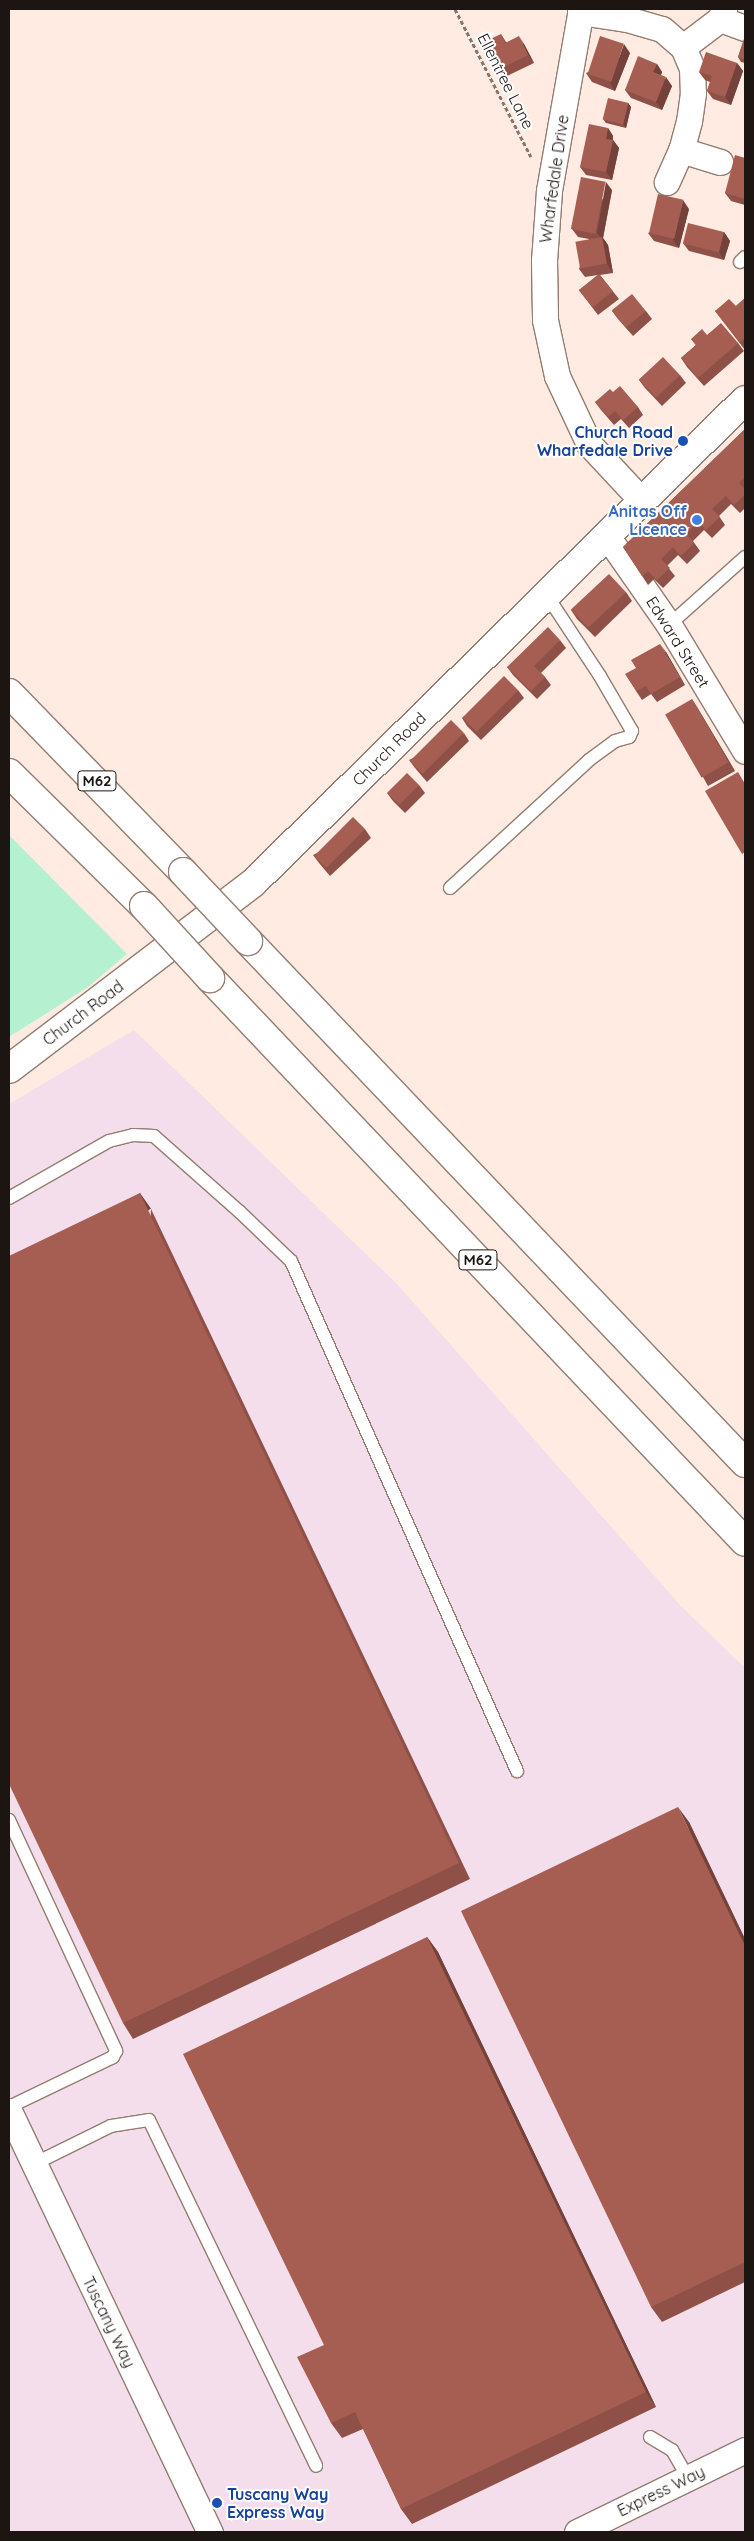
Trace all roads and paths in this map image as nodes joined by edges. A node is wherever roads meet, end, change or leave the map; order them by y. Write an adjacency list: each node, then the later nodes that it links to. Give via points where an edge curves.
1 (455, 9): 9 (path, Ellentree Lane)
2 (580, 10): 5 (street, via 627,18 662,29); 9 (street, Wharfedale Drive)
3 (722, 14): 4 (street); 5 (street)
4 (745, 28)
5 (683, 47): 6 (street, via 692,68 693,93 690,121)
6 (681, 150): 7 (street); 8 (street)
7 (720, 162)
8 (667, 182)
9 (549, 191): 11 (street, Wharfedale Drive, via 544,260 545,320 557,376 589,444)
10 (745, 400): 11 (main road, Church Road)
11 (643, 502): 12 (main road, Church Road)
12 (608, 536): 14 (main road, Church Road); 15 (street, Edward Street)
13 (745, 557): 15 (lane)
14 (546, 594): 19 (lane, via 632,730 629,737 615,741 589,760); 20 (main road, Church Road, via 253,883)
15 (669, 625): 17 (street, Edward Street)
16 (9, 693): 22 (main road, M62, bridge)
17 (745, 751)
18 (9, 773): 23 (main road, M62, bridge, via 144,906)
19 (450, 888)
20 (9, 1069)
21 (9, 1198): 24 (lane, via 109,1141 133,1135 154,1136 291,1261)
22 (745, 1463)
23 (745, 1542)
24 (517, 1771)
25 (9, 1820): 26 (lane, via 116,2051 113,2056)
26 (9, 2107)
27 (9, 2111): 28 (street, Tuscany Way)
28 (34, 2164): 31 (lane, via 111,2126 149,2120); 33 (street, Tuscany Way)
29 (650, 2437): 32 (lane, via 672,2450)
30 (745, 2450): 32 (street, Express Way)
31 (316, 2466)
32 (688, 2478): 34 (street, Express Way)
33 (210, 2532)
34 (577, 2532)

